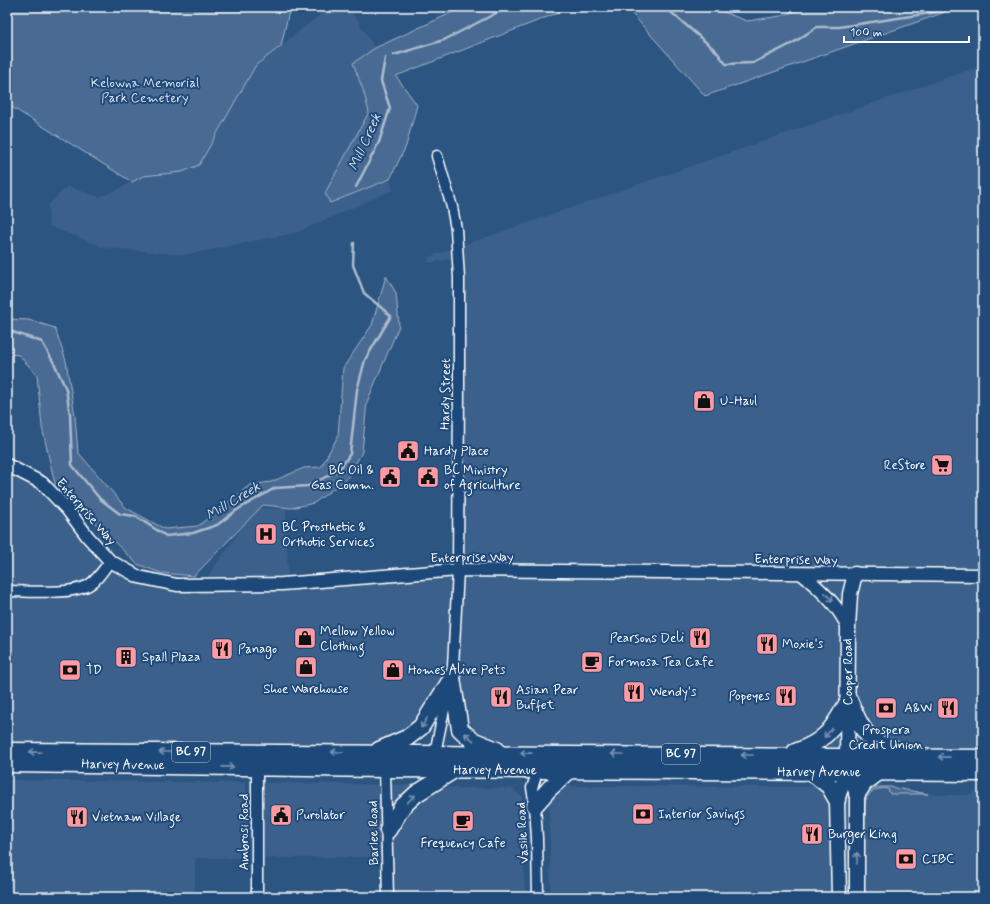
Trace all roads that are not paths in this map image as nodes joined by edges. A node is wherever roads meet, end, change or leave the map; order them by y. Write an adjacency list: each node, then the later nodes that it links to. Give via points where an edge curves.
1 (437, 156): 4 (street, Hardy Street, via 453,214 460,278)
2 (7, 465): 3 (street, Enterprise Way, via 42,483)
3 (110, 561): 4 (street, Enterprise Way, via 139,577 177,584 282,584); 8 (street, via 88,586 71,590)
4 (458, 570): 5 (street, Enterprise Way); 10 (street, Hardy Street)
5 (802, 574): 6 (street, Enterprise Way); 9 (street, one-way to 9, via 832,600)
6 (855, 574): 7 (street, Enterprise Way); 9 (main road, Cooper Road, via 850,594)
7 (983, 575)
8 (7, 591)
9 (848, 627): 11 (main road, Cooper Road)
10 (452, 678): 14 (highway, one-way to 14, via 421,727 407,738); 15 (highway, one-way to 10, via 472,740 460,729); 16 (street, Hardy Street)
11 (849, 700): 18 (highway, one-way to 18, via 828,735 810,747); 19 (highway, via 866,735 883,748); 21 (main road, Cooper Road)
12 (7, 751): 13 (highway, Harvey Avenue / BC 97, one-way to 12)
13 (287, 751): 14 (highway, Harvey Avenue / BC 97, one-way to 13); 23 (highway, via 266,758)
14 (376, 752): 16 (highway, Harvey Avenue / BC 97)
15 (504, 753): 16 (highway, Harvey Avenue / BC 97); 17 (highway, Harvey Avenue / BC 97, one-way to 15)
16 (435, 754): 25 (highway, via 423,762)
17 (576, 754): 18 (highway, Harvey Avenue / BC 97, one-way to 17); 28 (highway, via 550,761)
18 (786, 755): 21 (highway, Harvey Avenue / BC 97)
19 (920, 756): 20 (highway, Harvey Avenue / BC 97, one-way to 19); 21 (highway, Harvey Avenue / BC 97)
20 (983, 758)
21 (847, 763): 29 (highway, Harvey Avenue / BC 97); 30 (highway, Harvey Avenue / BC 97); 32 (main road, Cooper Road); 33 (main road, Cooper Road)
22 (7, 764): 23 (highway, Harvey Avenue / BC 97, one-way to 23)
23 (257, 767): 24 (highway, Harvey Avenue / BC 97); 36 (street, Ambrosi Road)
24 (385, 769): 25 (highway, Harvey Avenue / BC 97); 35 (street, Barlee Road)
25 (403, 769): 27 (highway, Harvey Avenue / BC 97)
26 (571, 769): 28 (highway, Harvey Avenue / BC 97); 29 (highway, Harvey Avenue / BC 97); 34 (highway)
27 (454, 770): 28 (highway, Harvey Avenue / BC 97); 35 (highway, one-way to 27, via 402,807 416,794)
28 (538, 770): 34 (street, Vasile Road, via 532,788)
29 (810, 771): 33 (highway, via 829,786)
30 (879, 772): 31 (highway, Harvey Avenue / BC 97); 32 (highway, via 864,783)
31 (983, 773)
32 (858, 794): 40 (main road, Cooper Road, one-way to 32)
33 (837, 800): 39 (main road, Cooper Road)
34 (535, 805): 38 (street, Vasile Road)
35 (388, 830): 37 (street, Barlee Road)
36 (257, 897)
37 (388, 897)
38 (538, 897)
39 (839, 897)
40 (857, 897)

